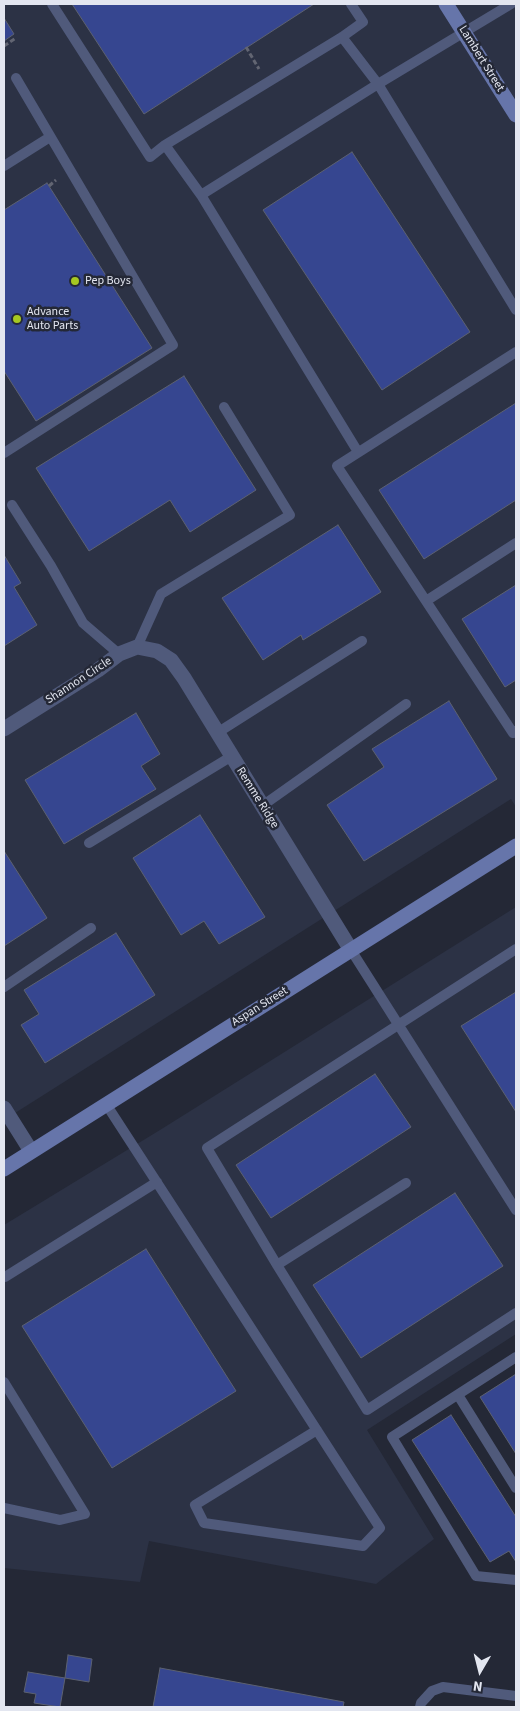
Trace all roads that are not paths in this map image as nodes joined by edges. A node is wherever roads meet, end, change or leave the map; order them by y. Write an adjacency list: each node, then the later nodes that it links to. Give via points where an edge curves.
1 (52, 4): 11 (lane, via 150,157)
2 (351, 4): 6 (lane, via 363,22)
3 (446, 4): 5 (street, Lambert Street)
4 (511, 4): 5 (lane)
5 (464, 33): 8 (lane); 9 (street, Lambert Street)
6 (342, 37): 8 (lane); 11 (lane)
7 (16, 78): 10 (lane)
8 (378, 84): 13 (lane); 14 (lane)
9 (516, 115)
10 (50, 137): 12 (lane); 17 (lane, via 173,346)
11 (165, 145): 13 (lane)
12 (4, 166)
13 (201, 195): 18 (lane)
14 (516, 310)
15 (516, 352): 18 (lane)
16 (224, 408): 23 (lane, via 290,515 160,594)
17 (5, 449)
18 (358, 452): 21 (lane, via 337,466)
19 (12, 505): 24 (lane, via 83,623)
20 (516, 543): 21 (lane)
21 (426, 602): 27 (lane, via 513,733)
22 (362, 640): 28 (lane)
23 (137, 647): 24 (street, Shannon Circle); 28 (street, Remme Ridge, via 157,651 171,660)
24 (119, 654): 26 (street, Shannon Circle)
25 (406, 704): 30 (lane)
26 (4, 728)
27 (516, 731)
28 (218, 733): 29 (street, Remme Ridge)
29 (232, 756): 30 (street, Remme Ridge); 31 (lane)
30 (262, 806): 34 (street, Remme Ridge)
31 (90, 843)
32 (516, 846): 34 (street, Aspan Street)
33 (91, 928): 36 (lane)
34 (351, 950): 37 (lane); 38 (street, Aspan Street)
35 (516, 950): 37 (lane)
36 (4, 987)
37 (399, 1025): 44 (lane); 45 (lane, via 207,1148)
38 (106, 1104): 40 (street, Aspan Street); 42 (lane)
39 (4, 1108): 40 (street)
40 (31, 1151): 41 (street, Aspan Street)
41 (4, 1169)
42 (157, 1182): 46 (lane); 51 (lane)
43 (406, 1183): 45 (lane)
44 (516, 1210)
45 (277, 1265): 47 (lane, via 367,1410)
46 (4, 1277)
47 (516, 1313)
48 (516, 1357): 50 (lane)
49 (4, 1382): 53 (lane, via 85,1514 60,1520)
50 (458, 1395): 52 (lane); 54 (lane, via 392,1437 476,1576)
51 (317, 1430): 51 (lane, via 380,1528 363,1546 204,1522 195,1504)
52 (516, 1488)
53 (4, 1508)
54 (516, 1580)
55 (516, 1696): 56 (lane, via 443,1687 432,1692)
56 (420, 1707)

